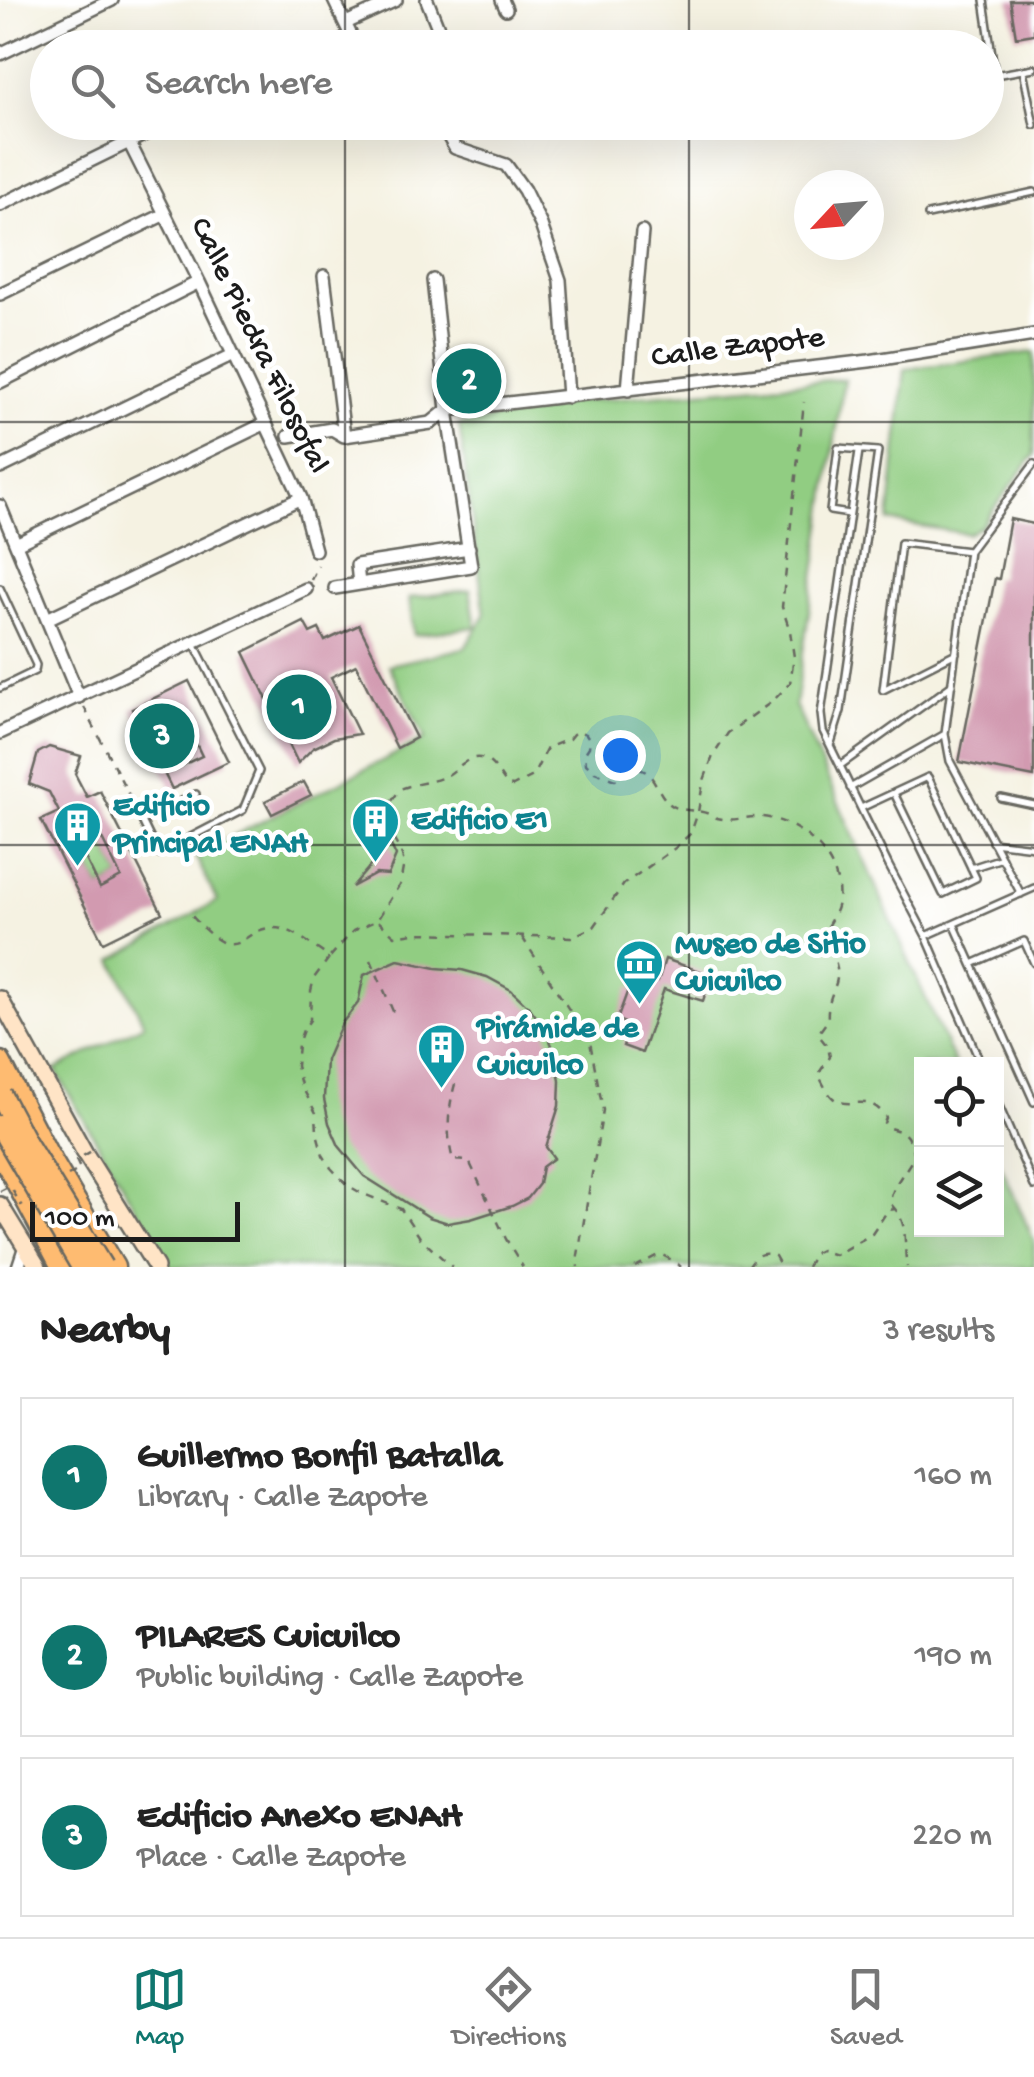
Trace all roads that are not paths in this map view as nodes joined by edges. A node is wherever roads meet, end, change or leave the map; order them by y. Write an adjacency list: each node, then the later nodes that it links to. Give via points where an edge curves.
1 (112, 0): 6 (street)
2 (334, 0): 7 (street)
3 (396, 0): 8 (street)
4 (427, 0): 9 (street)
5 (984, 0): 10 (lane)
6 (50, 30)
7 (349, 30)
8 (357, 30)
9 (439, 30)
10 (988, 30)
11 (30, 40): 12 (street)
12 (0, 54)
13 (1034, 68): 14 (lane)
14 (1023, 70): 15 (lane); 16 (lane)
15 (1004, 73)
16 (1034, 125)
17 (133, 140): 19 (street)
18 (450, 140): 33 (street, via 455,148 506,165 549,244 560,280)
19 (129, 142): 21 (street); 22 (street, Calle Piedra Filosofal)
20 (1034, 192): 23 (lane)
21 (0, 205)
22 (165, 214): 27 (street, Calle Piedra Filosofal); 28 (street)
23 (928, 215)
24 (642, 232): 32 (street)
25 (324, 276): 37 (street)
26 (433, 280): 34 (street)
27 (199, 282): 30 (street, Calle Piedra Filosofal); 31 (street)
28 (0, 294)
29 (1034, 334): 32 (street, Calle Zapote)
30 (233, 355): 35 (street, Calle Piedra Filosofal); 40 (street)
31 (0, 382)
32 (628, 390): 33 (street, Calle Zapote)
33 (568, 396): 34 (street, Calle Zapote)
34 (447, 410): 37 (street, Calle Zapote, via 432,423); 45 (street)
35 (264, 424): 41 (street, Calle Piedra Filosofal); 44 (street)
36 (289, 436): 37 (street, Calle Zapote, via 332,429)
37 (344, 436)
38 (859, 451): 43 (lane); 43 (lane, via 838,448 830,511); 60 (lane, via 878,451 842,711)
39 (1034, 464): 47 (lane)
40 (0, 468)
41 (301, 498): 46 (street, Calle Piedra Filosofal); 52 (street)
42 (0, 506): 44 (street)
43 (850, 514): 60 (lane, via 821,714)
44 (16, 544): 52 (street)
45 (469, 548): 49 (street, via 471,566); 49 (street, via 356,565)
46 (315, 550)
47 (969, 551): 54 (lane); 54 (lane, via 901,543 883,690)
48 (309, 583): 53 (street)
49 (358, 584): 51 (street)
50 (0, 588): 56 (lane, via 36,665)
51 (335, 588)
52 (47, 620): 57 (street)
53 (194, 642): 57 (street); 64 (lane, via 259,770 243,810 158,854 142,821)
54 (956, 653): 55 (lane)
55 (952, 685): 59 (lane); 61 (lane)
56 (0, 688)
57 (78, 697): 58 (street)
58 (0, 734)
59 (945, 734): 62 (lane); 68 (lane, via 950,761)
60 (830, 746): 61 (lane)
61 (840, 766): 62 (lane)
62 (850, 788): 67 (lane)
63 (894, 793): 67 (lane); 71 (lane, via 928,777); 71 (lane, via 943,894 976,878)
64 (196, 794)
65 (1001, 798): 66 (lane)
66 (1034, 805)
67 (860, 808): 75 (lane)
68 (992, 842): 69 (lane); 70 (lane)
69 (1034, 847)
70 (1002, 858): 71 (lane); 73 (lane)
71 (971, 868)
72 (1034, 888): 73 (lane)
73 (1021, 894): 74 (lane)
74 (954, 924): 75 (lane); 77 (lane)
75 (926, 936): 79 (lane)
76 (1034, 963): 77 (lane, via 1024,941)
77 (972, 964): 82 (lane)
78 (0, 999): 94 (main road)
79 (979, 1057)
80 (0, 1059): 81 (highway)
81 (8, 1092): 89 (highway, bridge, via 26,1143)
82 (1034, 1102)
83 (1004, 1117): 86 (lane)
84 (0, 1126): 93 (highway, bridge)
85 (0, 1151): 92 (highway)
86 (1034, 1186)
87 (0, 1205): 88 (main road)
88 (26, 1246): 90 (street); 91 (main road)
89 (109, 1264)
90 (18, 1267)
91 (38, 1267)
92 (62, 1267)
93 (82, 1267)
94 (156, 1267)

